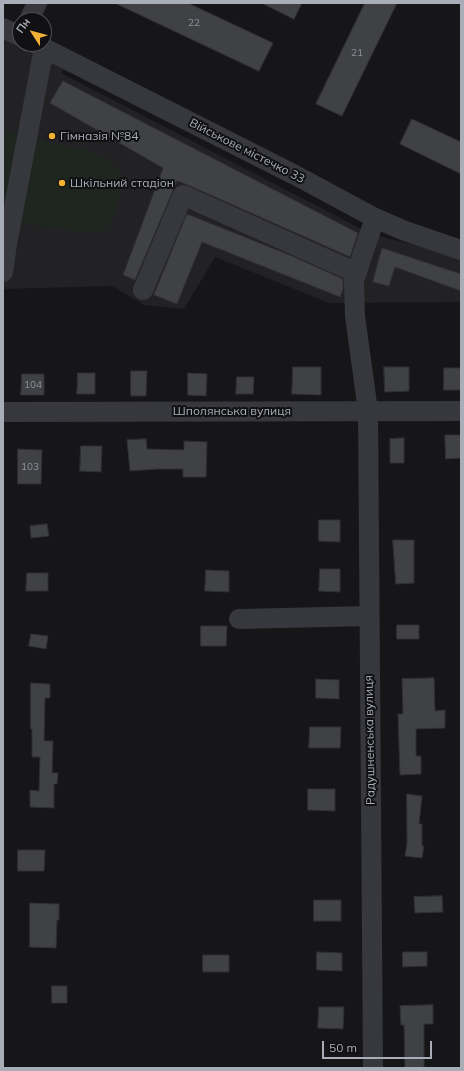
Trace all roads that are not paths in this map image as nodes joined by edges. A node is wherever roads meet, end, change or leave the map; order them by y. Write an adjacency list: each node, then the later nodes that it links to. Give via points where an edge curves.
1 (39, 52): 5 (street)
2 (52, 52): 3 (street, Військове містечко 33)
3 (375, 218): 4 (street, Військове містечко 33); 6 (street, Радушненська вулиця)
4 (461, 250)
5 (3, 272)
6 (357, 273): 7 (street, via 183,195); 8 (street, Радушненська вулиця, via 354,280 355,316)
7 (143, 290)
8 (368, 411): 9 (street, Шполянська вулиця); 10 (street, Шполянська вулиця); 11 (street, Радушненська вулиця)
9 (461, 411)
10 (3, 412)
11 (369, 616): 12 (street); 13 (street, Радушненська вулиця)
12 (239, 619)
13 (373, 1068)

